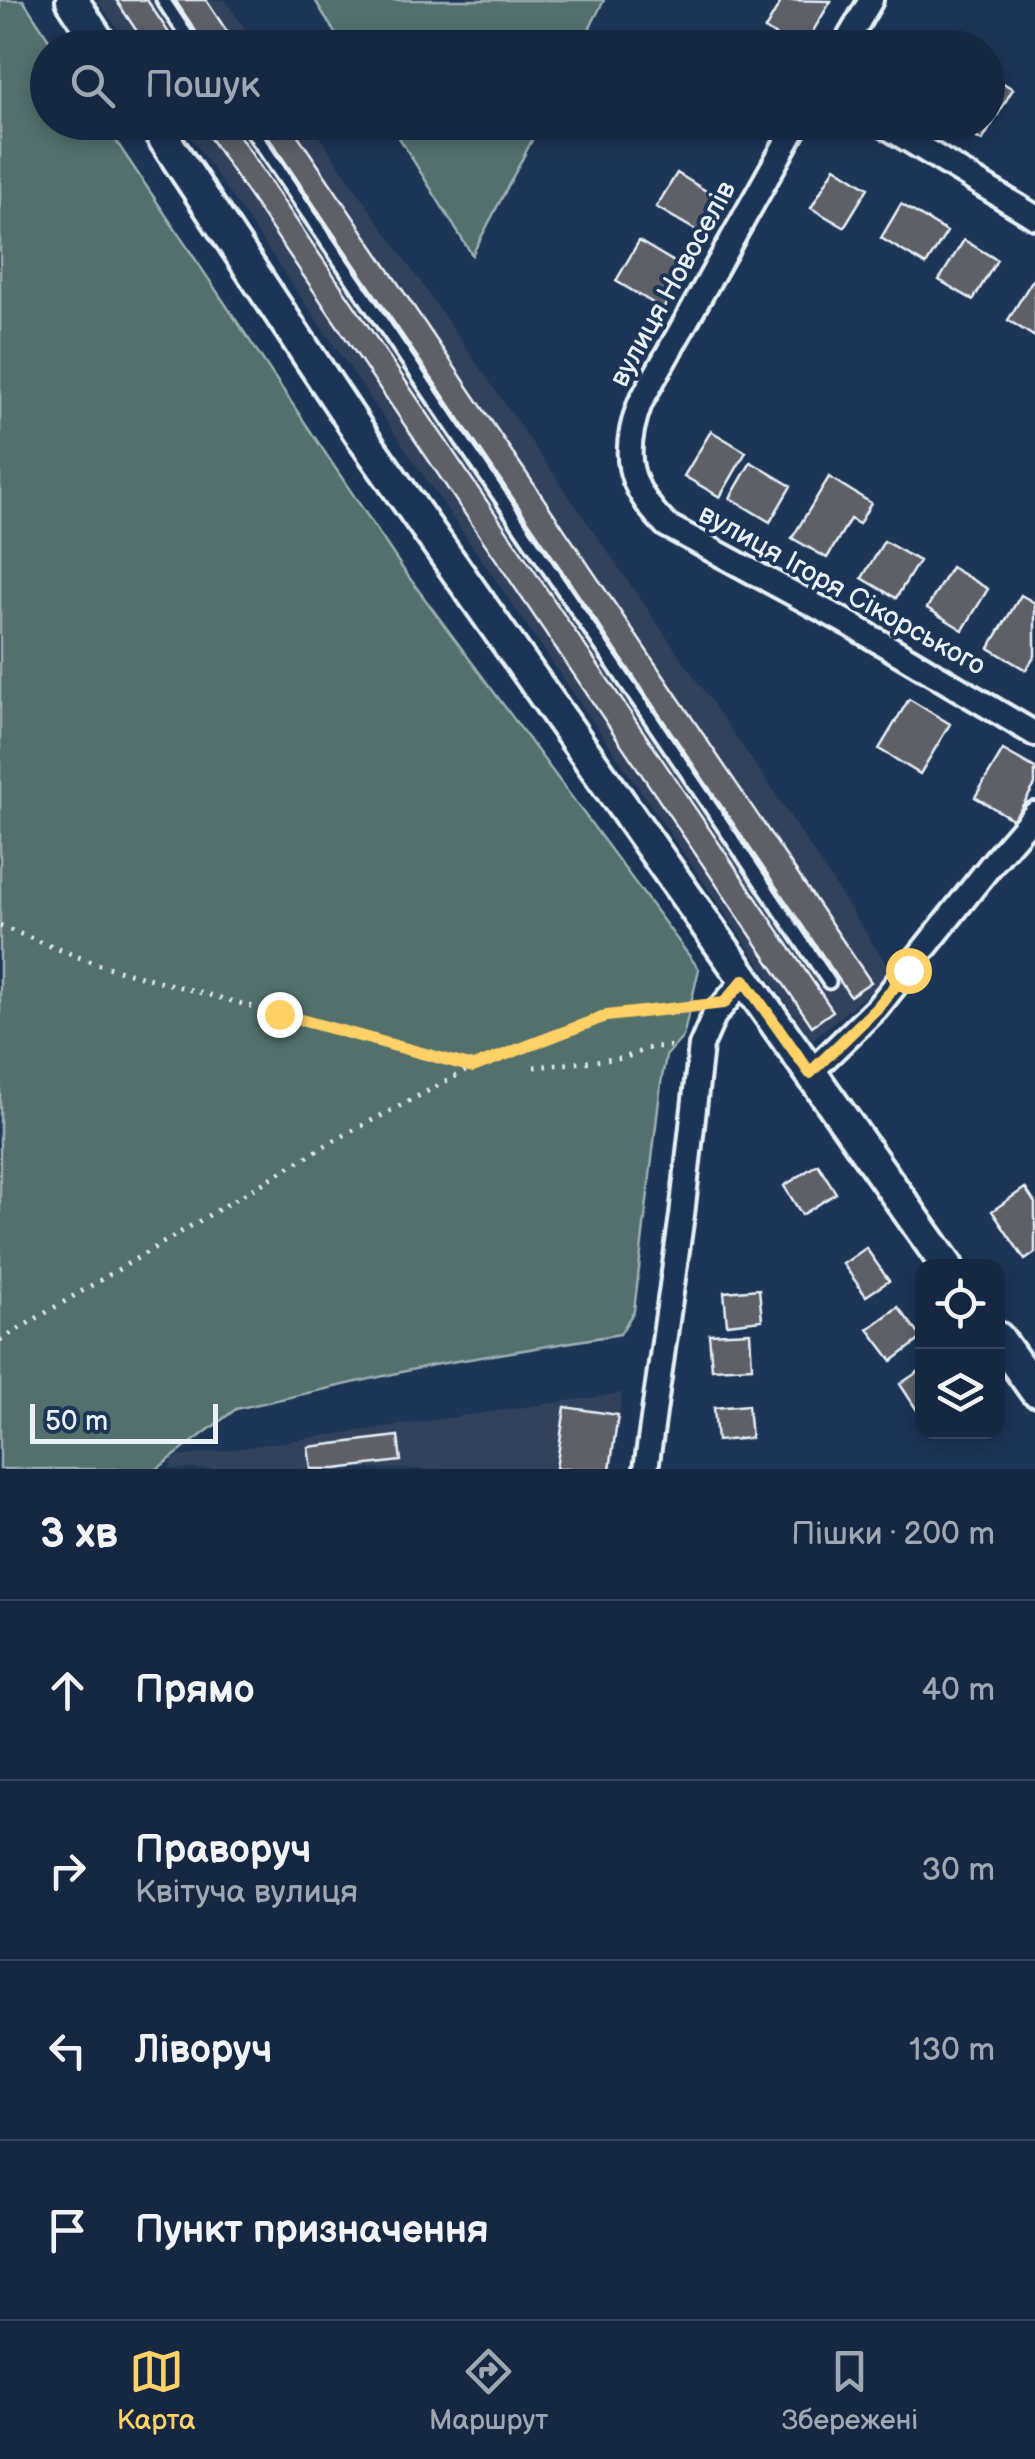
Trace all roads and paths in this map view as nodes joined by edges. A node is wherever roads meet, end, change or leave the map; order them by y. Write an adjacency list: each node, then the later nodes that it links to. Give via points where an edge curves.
1 (72, 0): 4 (street)
2 (163, 0): 5 (lane)
3 (871, 0): 6 (street)
4 (92, 30)
5 (183, 30)
6 (853, 30)
7 (165, 140): 17 (street)
8 (258, 140): 16 (lane)
9 (788, 140): 12 (street, вулиця Новоселів, via 640,403 630,428)
10 (909, 140): 11 (street)
11 (1035, 217)
12 (634, 482): 13 (street, вулиця Ігоря Сікорського, via 666,525)
13 (1035, 734)
14 (1035, 814): 21 (street, via 877,1008)
15 (0, 926): 19 (path, via 96,964)
16 (829, 982)
17 (734, 992): 18 (street); 19 (path, via 606,1016); 21 (street)
18 (701, 1046): 20 (path, via 652,1047 624,1058); 26 (street)
19 (473, 1067): 23 (path, via 336,1140)
20 (534, 1068)
21 (810, 1073): 22 (street)
22 (941, 1259)
23 (0, 1340)
24 (1005, 1348): 25 (street)
25 (1035, 1390)
26 (646, 1469)

